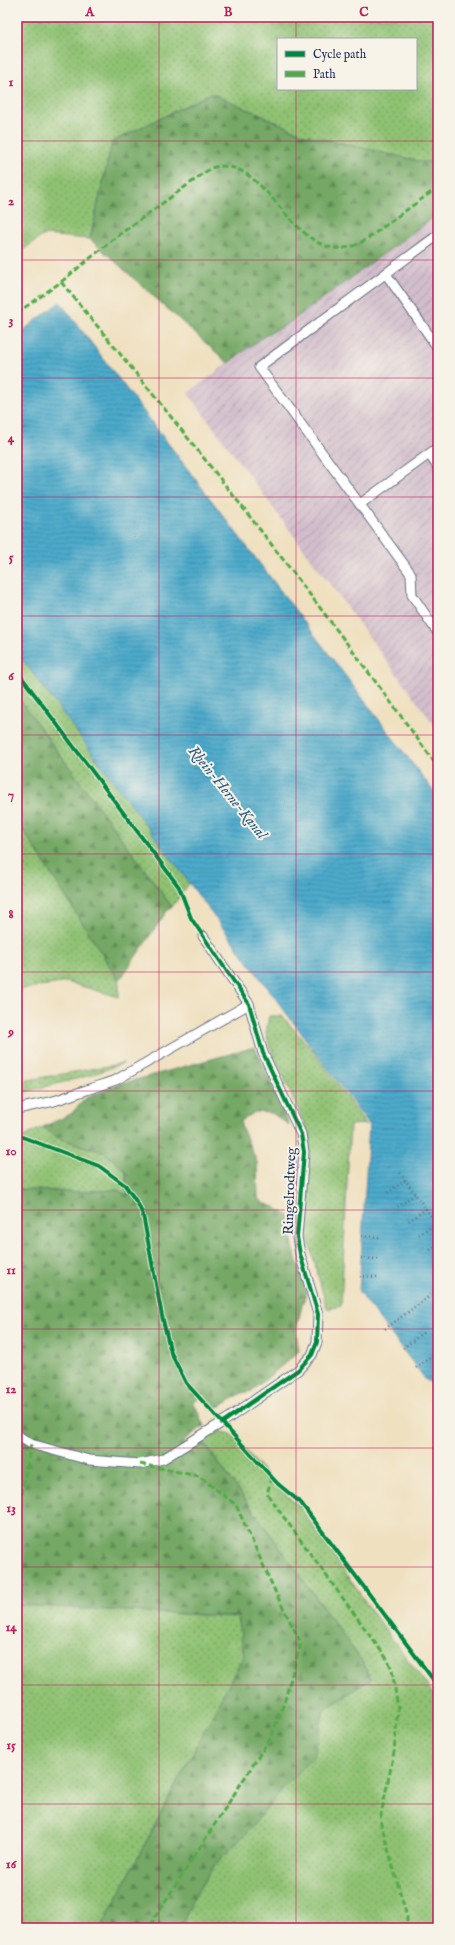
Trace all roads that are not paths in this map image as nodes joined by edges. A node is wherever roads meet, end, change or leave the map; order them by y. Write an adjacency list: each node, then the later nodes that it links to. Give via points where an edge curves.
1 (438, 235): 2 (lane)
2 (386, 274): 3 (lane); 7 (lane, via 259,367)
3 (438, 348)
4 (438, 447): 5 (lane)
5 (429, 454): 6 (lane); 7 (lane)
6 (438, 467)
7 (360, 504): 8 (lane, via 411,574 412,595)
8 (438, 634)
9 (203, 936): 10 (lane, Ringelrodtweg)
10 (249, 1004): 11 (lane, via 116,1080 54,1101); 12 (lane, Ringelrodtweg, via 263,1053 301,1134 304,1152 297,1237 318,1314 317,1342 312,1355 298,1370 223,1422 163,1459 140,1464 89,1460 31,1444)
11 (17, 1109)
12 (17, 1435)

